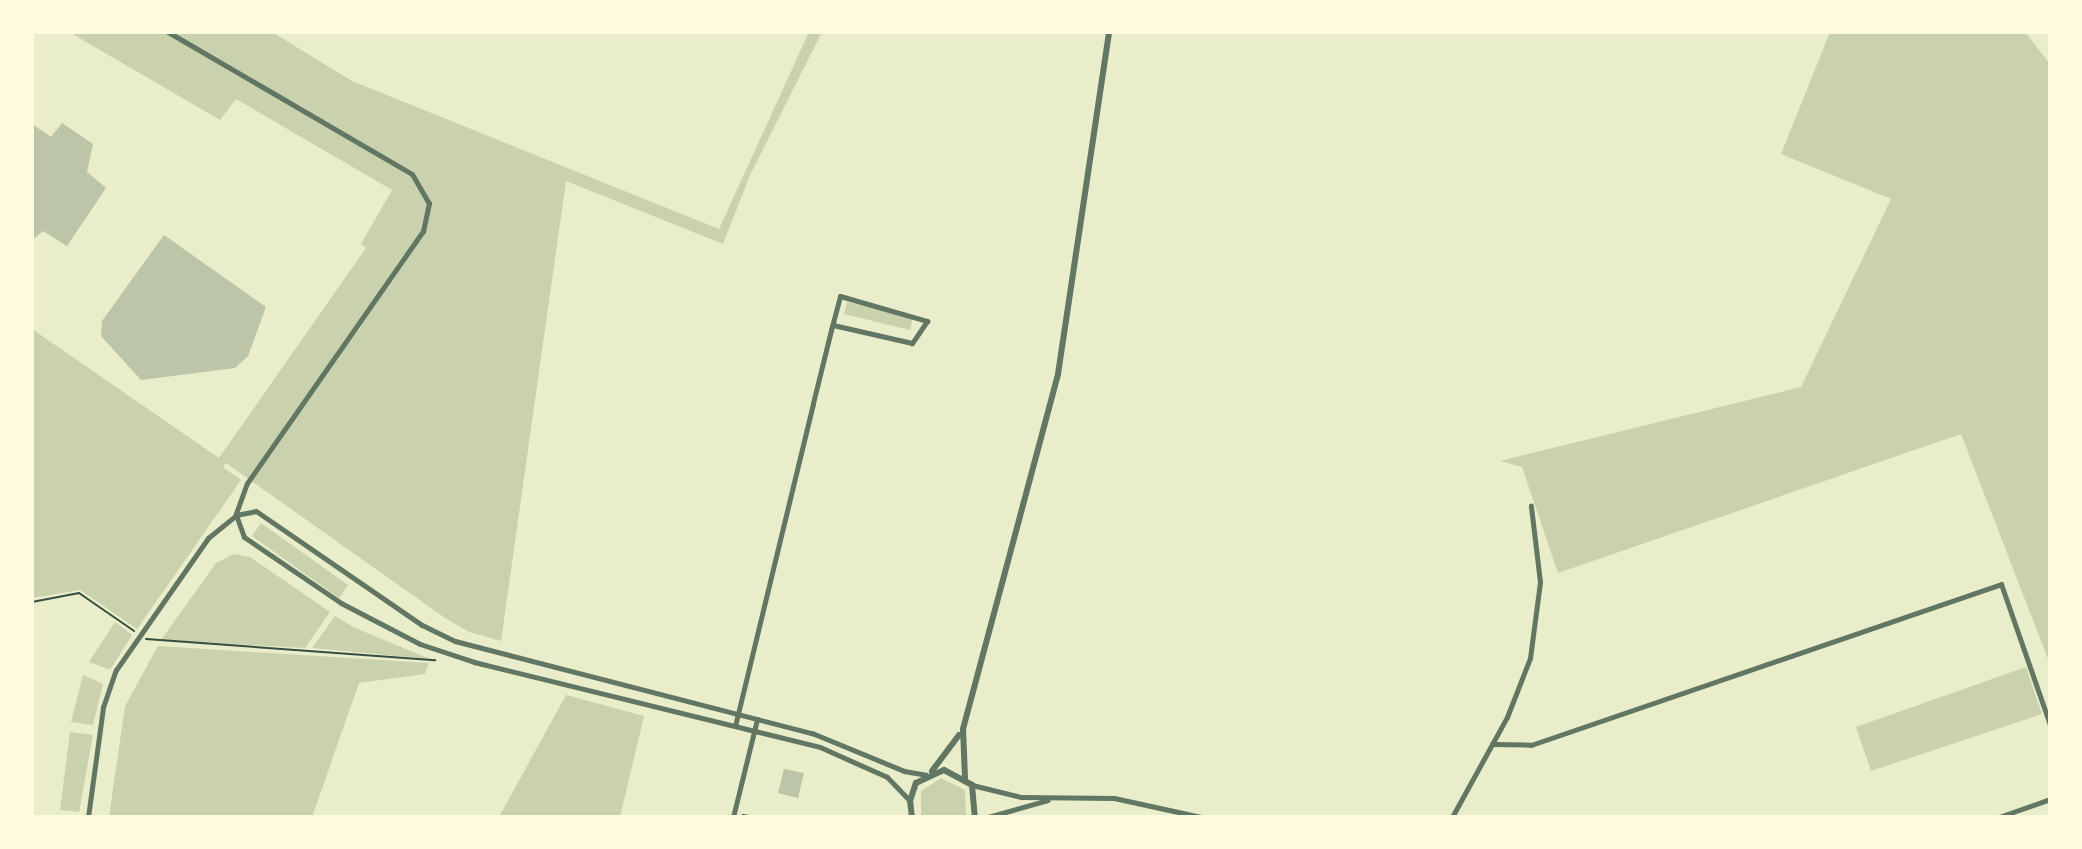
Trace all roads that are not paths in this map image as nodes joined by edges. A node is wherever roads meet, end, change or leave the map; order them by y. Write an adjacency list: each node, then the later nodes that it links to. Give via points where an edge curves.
1 (168, 32): 5 (street, via 412,174 429,203 423,231 247,483)
2 (1109, 32): 10 (street, via 1058,374)
3 (833, 325): 3 (street, via 912,343 927,321 840,296); 6 (street)
4 (1531, 506): 12 (street, via 1540,571 1535,636 1518,693)
5 (236, 515): 6 (street, via 259,512 422,625 455,641); 9 (street, via 244,537 341,603 420,644); 20 (street, via 208,538 139,635 106,694)
6 (738, 714): 7 (street); 9 (street)
7 (757, 719): 11 (street); 13 (street, via 833,739 904,771)
8 (2050, 725): 12 (street, via 2001,584 1531,745)
9 (735, 726): 11 (street)
10 (963, 729): 13 (street); 14 (street)
11 (754, 730): 18 (street, via 863,765 893,781); 19 (street)
12 (1492, 744): 25 (street)
13 (928, 774): 14 (street, via 951,771); 18 (street)
14 (965, 778): 15 (street)
15 (972, 785): 16 (street, via 1012,796); 22 (street, via 978,801)
16 (1057, 798): 23 (street); 24 (street, via 1114,798)
17 (2050, 799): 26 (street)
18 (910, 801): 21 (street)
19 (733, 815)
20 (88, 817)
21 (912, 817)
22 (975, 817)
23 (988, 817)
24 (1201, 817)
25 (1452, 817)
26 (1999, 817)

